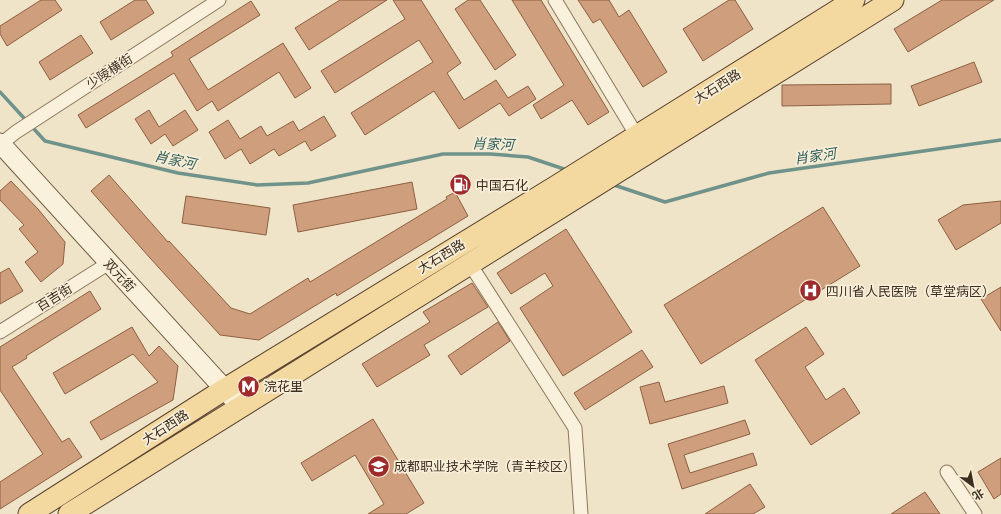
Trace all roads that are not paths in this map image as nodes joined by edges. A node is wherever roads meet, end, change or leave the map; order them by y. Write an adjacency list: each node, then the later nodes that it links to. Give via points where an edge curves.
1 (219, 0): 6 (street, 少陵横街)
2 (555, 0): 5 (street)
3 (854, 0): 5 (main road, 大石西路)
4 (894, 0): 8 (main road, 大石西路)
5 (637, 136): 10 (main road, 大石西路)
6 (0, 144): 7 (main road, 双元街)
7 (109, 262): 9 (street, 百吉街); 10 (main road, 双元街)
8 (470, 264): 11 (main road, 大石西路); 15 (street, via 575,428)
9 (0, 332)
10 (225, 389): 11 (main road, 双元街); 13 (main road, 大石西路)
11 (240, 406): 14 (main road, 大石西路)
12 (947, 472): 16 (street)
13 (29, 514)
14 (69, 514)
15 (581, 514)
16 (975, 514)

